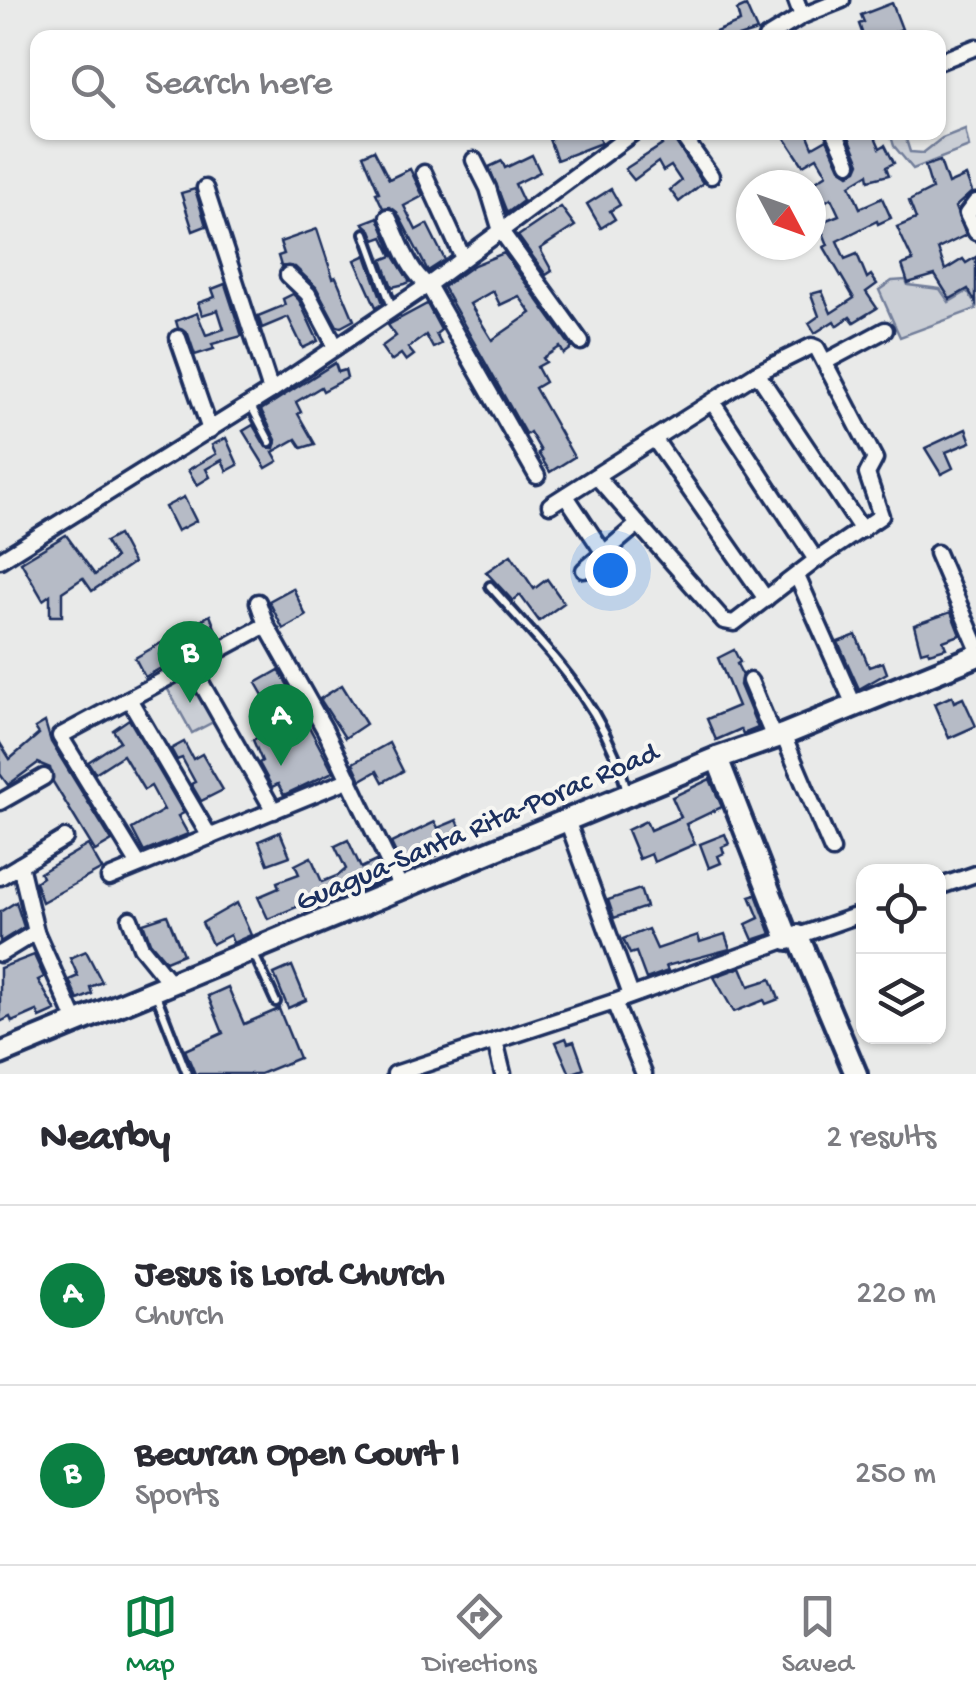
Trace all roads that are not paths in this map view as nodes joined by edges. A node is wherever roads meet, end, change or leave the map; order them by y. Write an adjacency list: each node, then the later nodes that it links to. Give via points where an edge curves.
1 (796, 0): 3 (street)
2 (842, 0): 3 (street)
3 (802, 16): 4 (street)
4 (786, 30)
5 (976, 47): 6 (street)
6 (946, 59)
7 (623, 140): 17 (street)
8 (686, 140): 13 (street)
9 (839, 140): 11 (street)
10 (474, 160): 17 (street)
11 (849, 162)
12 (424, 173): 20 (street)
13 (712, 176)
14 (205, 188): 30 (street)
15 (976, 202): 19 (street, via 968,214)
16 (388, 216): 22 (street)
17 (501, 231): 20 (street); 26 (street)
18 (365, 232): 23 (lane)
19 (976, 232)
20 (463, 258): 22 (street)
21 (288, 275): 27 (street, via 305,290)
22 (428, 285): 23 (street); 36 (street)
23 (392, 308): 27 (street)
24 (885, 330): 28 (street)
25 (178, 338): 33 (street)
26 (581, 342)
27 (336, 347): 30 (street)
28 (825, 362): 29 (street, via 812,346); 41 (street, via 875,459 867,474 882,516)
29 (757, 374): 31 (street); 41 (street)
30 (271, 391): 32 (street)
31 (713, 403): 34 (street); 45 (street)
32 (250, 404): 33 (street); 35 (lane)
33 (210, 430): 44 (street)
34 (655, 440): 37 (street); 49 (street)
35 (270, 442)
36 (537, 476)
37 (597, 477): 38 (street); 40 (street)
38 (566, 496): 39 (street); 42 (street)
39 (550, 506)
40 (637, 525): 42 (street); 49 (street, via 724,621 734,624)
41 (862, 530): 45 (street)
42 (604, 553): 46 (street)
43 (937, 553): 52 (street)
44 (0, 560)
45 (816, 560): 47 (street)
46 (584, 570)
47 (798, 576): 49 (street); 57 (street)
48 (490, 586): 62 (lane, via 575,682 616,750)
49 (766, 599)
50 (258, 602): 51 (street)
51 (266, 626): 54 (street); 61 (street)
52 (976, 644)
53 (976, 656): 57 (main road, Guagua-Santa Rita-Porac Road)
54 (192, 665): 56 (street); 64 (street)
55 (750, 681): 58 (street)
56 (128, 699): 66 (street); 70 (street, via 60,736)
57 (854, 704): 58 (main road, Guagua-Santa Rita-Porac Road)
58 (778, 737): 59 (main road, Guagua-Santa Rita-Porac Road); 68 (street)
59 (716, 758): 62 (main road, Guagua-Santa Rita-Porac Road); 79 (main road)
60 (44, 776): 63 (street)
61 (350, 780): 64 (street); 75 (street)
62 (628, 795): 65 (main road, Guagua-Santa Rita-Porac Road)
63 (0, 802)
64 (274, 811): 66 (street)
65 (566, 820): 75 (main road, Guagua-Santa Rita-Porac Road); 83 (street)
66 (210, 837): 70 (street)
67 (65, 838): 69 (street)
68 (832, 850)
69 (20, 865): 72 (street); 78 (street)
70 (140, 865): 73 (street)
71 (976, 874): 74 (street)
72 (0, 877)
73 (109, 878)
74 (946, 884)
75 (401, 888): 80 (main road, Guagua-Santa Rita-Porac Road)
76 (856, 916): 79 (street)
77 (130, 919): 82 (street)
78 (36, 932): 81 (street); 86 (street)
79 (793, 938): 83 (street); 94 (main road)
80 (252, 951): 82 (main road, Guagua-Santa Rita-Porac Road); 84 (lane)
81 (0, 954)
82 (163, 987): 86 (main road, Guagua-Santa Rita-Porac Road); 90 (lane)
83 (632, 995): 85 (street)
84 (276, 1002)
85 (614, 1002): 87 (street); 93 (street)
86 (76, 1022): 88 (main road, Guagua-Santa Rita-Porac Road)
87 (495, 1041): 89 (street); 92 (street)
88 (0, 1054)
89 (438, 1067): 91 (street)
90 (187, 1074)
91 (395, 1074)
92 (503, 1074)
93 (644, 1074)
94 (856, 1074)

